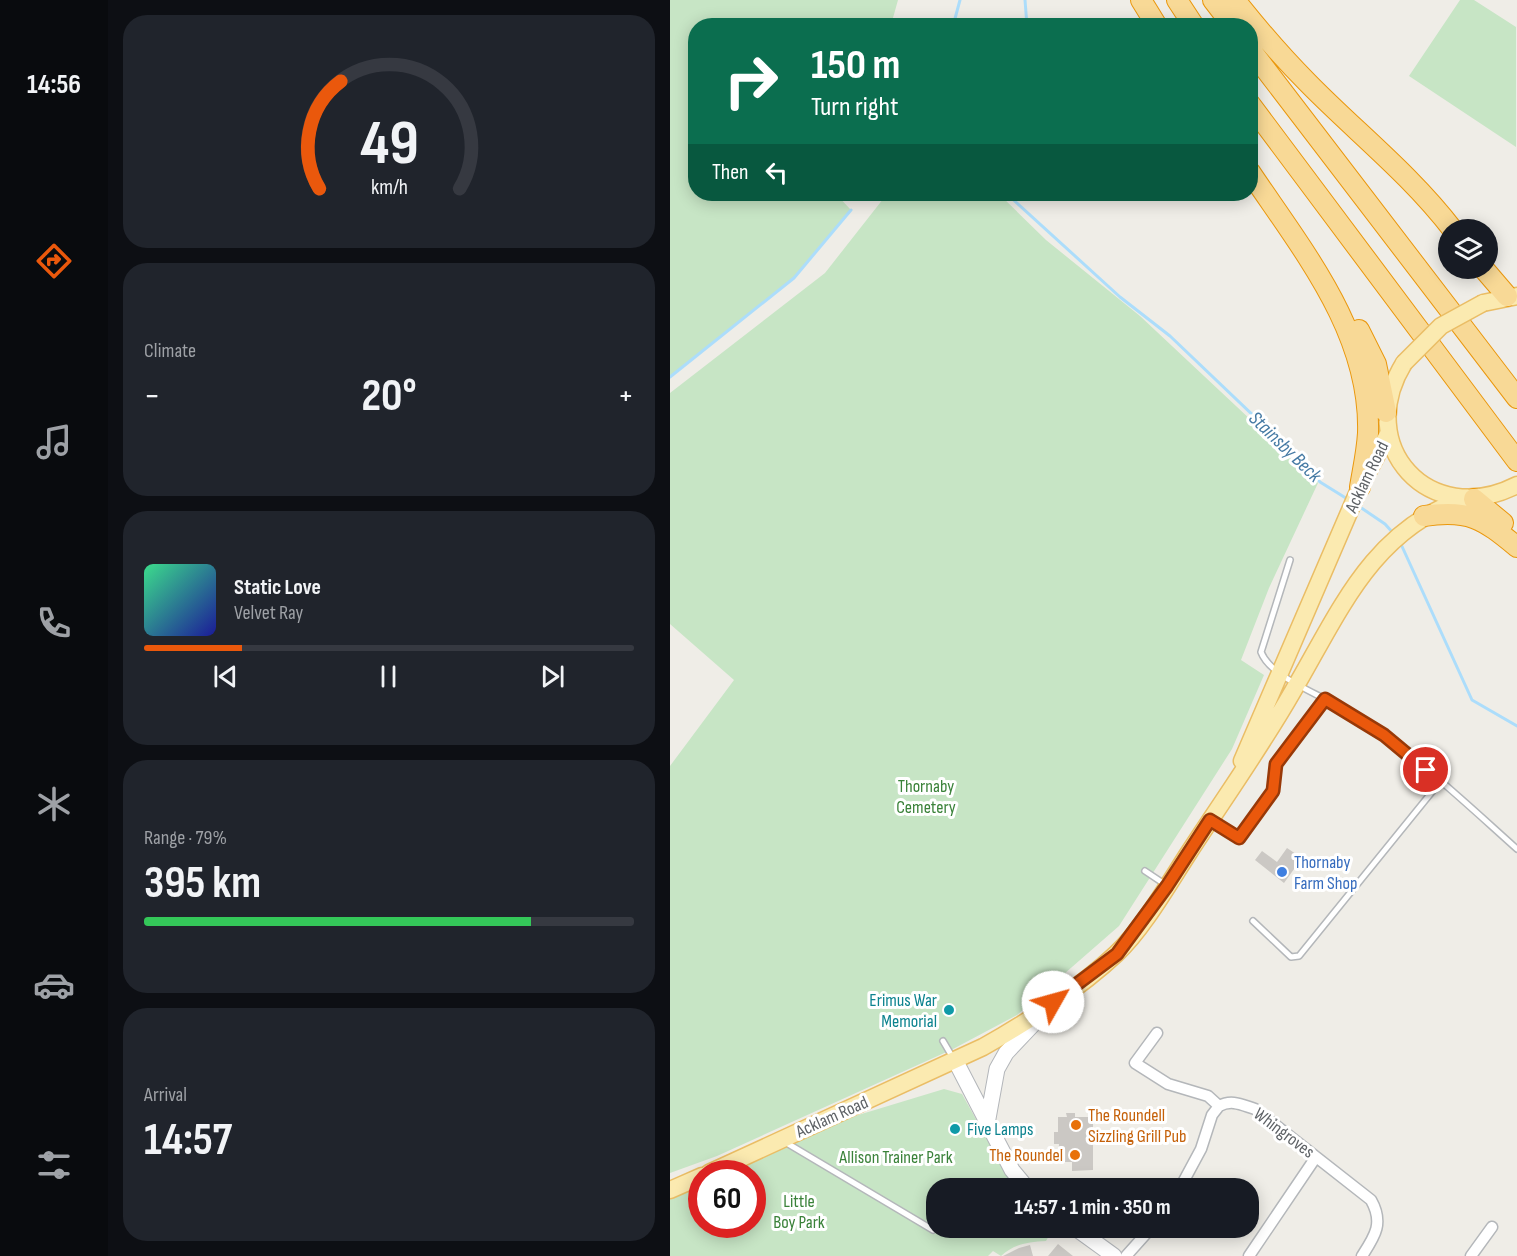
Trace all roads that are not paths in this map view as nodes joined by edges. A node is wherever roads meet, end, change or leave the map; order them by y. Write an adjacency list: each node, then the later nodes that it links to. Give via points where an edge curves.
1 (1141, 0): 5 (highway)
2 (1177, 0): 6 (highway)
3 (1213, 0): 7 (highway)
4 (1235, 0): 8 (highway)
5 (1152, 18)
6 (1189, 18)
7 (1227, 18)
8 (1250, 18)
9 (1258, 28): 13 (highway, via 1280,54 1404,173)
10 (1258, 59): 17 (highway)
11 (1258, 116): 20 (highway)
12 (1258, 184): 15 (highway)
13 (1444, 219)
14 (1495, 279): 16 (highway)
15 (1326, 288): 18 (highway, via 1366,341 1381,379); 22 (highway, via 1350,332 1365,391 1368,432)
16 (1513, 295): 18 (main road, bridge, via 1483,303 1441,326 1404,363 1393,381)
17 (1516, 398)
18 (1386, 412): 19 (main road)
19 (1388, 434): 22 (main road, Acklam Road); 23 (main road, via 1394,452 1411,476 1443,495)
20 (1516, 461)
21 (1516, 485): 23 (main road, via 1499,494)
22 (1359, 490): 28 (main road, Acklam Road)
23 (1468, 499): 24 (main road); 25 (highway, via 1498,518)
24 (1424, 516): 26 (highway, via 1443,513 1475,517); 29 (main road, via 1385,547 1361,574)
25 (1516, 539)
26 (1516, 547)
27 (1290, 560): 28 (lane, via 1261,652 1264,660)
28 (1279, 672): 29 (lane); 31 (main road, Acklam Road)
29 (1297, 684): 30 (lane); 31 (main road, via 1264,741)
30 (1325, 699): 32 (lane, via 1384,735); 33 (lane, via 1276,764 1273,791 1239,838)
31 (1236, 778): 33 (main road, Acklam Road)
32 (1440, 782): 34 (lane); 37 (lane, via 1299,956 1291,957)
33 (1210, 820): 36 (main road, Acklam Road)
34 (1516, 849)
35 (1145, 871): 36 (lane)
36 (1167, 886): 38 (main road, Acklam Road, via 1117,954)
37 (1254, 921)
38 (1053, 1002): 41 (main road, Acklam Road, via 1022,1026); 43 (street, via 1006,1053 997,1070)
39 (1157, 1033): 42 (street, Whingroves, via 1135,1063 1168,1084 1208,1096)
40 (943, 1041): 41 (lane)
41 (955, 1060): 43 (street); 44 (main road, Acklam Road)
42 (1219, 1106): 45 (street, Whingroves, via 1234,1102 1255,1109); 48 (street)
43 (987, 1125): 47 (street)
44 (782, 1140): 46 (main road, Acklam Road); 51 (lane)
45 (1316, 1157): 57 (street); 58 (street, Whingroves, via 1372,1200 1377,1210 1378,1231)
46 (738, 1160)
47 (1019, 1178)
48 (1185, 1178)
49 (688, 1183): 50 (main road)
50 (670, 1191)
51 (926, 1226)
52 (1492, 1227): 59 (street)
53 (1089, 1238): 55 (street)
54 (1142, 1238): 56 (street)
55 (1114, 1256)
56 (1126, 1256)
57 (1249, 1256)
58 (1362, 1256)
59 (1471, 1256)

